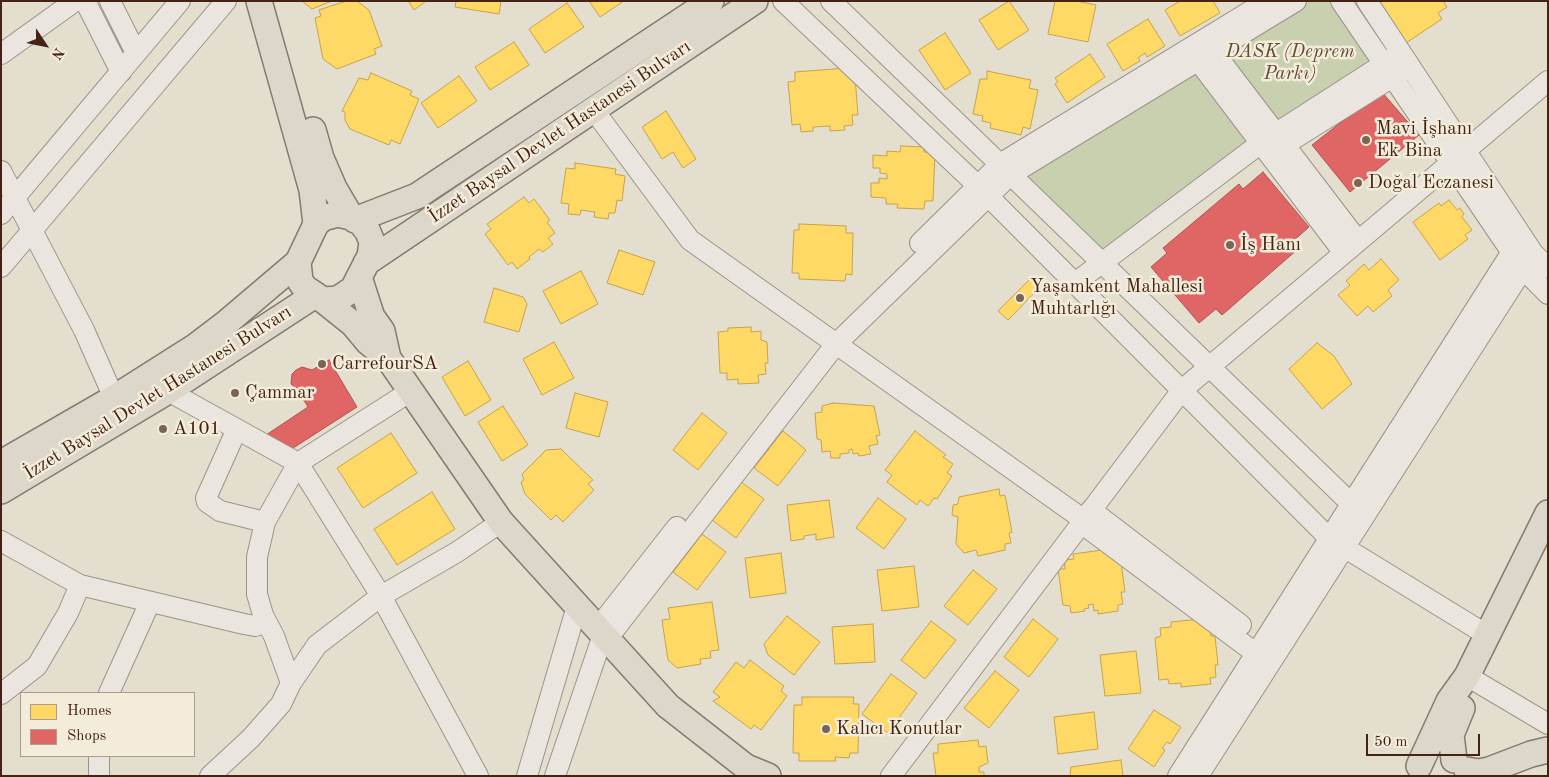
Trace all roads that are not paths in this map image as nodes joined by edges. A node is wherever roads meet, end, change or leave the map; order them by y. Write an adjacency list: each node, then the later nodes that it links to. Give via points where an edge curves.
1 (75, 1): 18 (street)
2 (86, 1): 21 (street)
3 (110, 1): 17 (street)
4 (180, 1): 17 (street)
5 (226, 1): 33 (street)
6 (259, 1): 32 (main road, via 312,190)
7 (276, 1): 31 (main road, via 321,158 334,188)
8 (711, 1): 31 (main road, İzzet Baysal Devlet Hastanesi Bulvarı, via 417,196)
9 (754, 1): 23 (main road, İzzet Baysal Devlet Hastanesi Bulvarı)
10 (782, 1): 28 (street)
11 (831, 1): 26 (street)
12 (1267, 1): 16 (street)
13 (1296, 1): 16 (street)
14 (1341, 1): 20 (street)
15 (1367, 1): 19 (street)
16 (1201, 50): 24 (street); 26 (street)
17 (136, 53): 21 (street)
18 (1, 54)
19 (1405, 59): 20 (street); 25 (street)
20 (1388, 70): 24 (street); 25 (street)
21 (121, 72): 29 (street)
22 (1548, 81): 25 (street)
23 (593, 109): 41 (main road, İzzet Baysal Devlet Hastanesi Bulvarı); 45 (street, via 690,240)
24 (1272, 144): 35 (street); 40 (street)
25 (1459, 156): 34 (street); 35 (street)
26 (1005, 170): 28 (street); 40 (street)
27 (1, 171): 29 (street)
28 (983, 191): 42 (street); 45 (street)
29 (14, 198): 30 (street); 33 (street)
30 (1, 214)
31 (353, 218): 32 (main road, İzzet Baysal Devlet Hastanesi Bulvarı, via 338,214 323,218); 41 (main road, İzzet Baysal Devlet Hastanesi Bulvarı, via 368,232 372,242 370,256)
32 (316, 224): 37 (main road, İzzet Baysal Devlet Hastanesi Bulvarı)
33 (33, 230): 38 (street); 51 (street, via 84,330)
34 (1517, 244): 36 (street); 56 (street)
35 (1351, 247): 47 (street)
36 (1528, 261): 39 (street); 43 (street); 56 (street)
37 (298, 262): 44 (main road, İzzet Baysal Devlet Hastanesi Bulvarı, via 300,281); 51 (main road, İzzet Baysal Devlet Hastanesi Bulvarı, via 211,335)
38 (1, 267)
39 (1548, 268)
40 (1108, 269): 42 (street); 47 (street)
41 (362, 270): 44 (main road, İzzet Baysal Devlet Hastanesi Bulvarı, via 353,289 345,296 331,300); 46 (main road, via 372,318 382,332)
42 (1080, 288): 48 (street)
43 (1548, 294)
44 (319, 298): 46 (main road, via 353,324); 49 (main road, İzzet Baysal Devlet Hastanesi Bulvarı)
45 (831, 340): 58 (street); 69 (street)
46 (388, 358): 50 (main road)
47 (1209, 367): 48 (street); 56 (street)
48 (1182, 390): 58 (street); 61 (street)
49 (168, 391): 52 (street); 55 (main road, İzzet Baysal Devlet Hastanesi Bulvarı)
50 (411, 391): 54 (street); 60 (main road)
51 (114, 398): 53 (main road, İzzet Baysal Devlet Hastanesi Bulvarı)
52 (237, 429): 54 (street); 59 (street, via 207,502 220,511)
53 (1, 463)
54 (298, 463): 59 (street); 64 (street)
55 (1, 491)
56 (1357, 510): 61 (street)
57 (1548, 513): 68 (main road)
58 (1085, 518): 70 (street); 86 (street)
59 (265, 522): 67 (street, via 256,576)
60 (501, 522): 64 (street); 66 (main road)
61 (1342, 540): 68 (street); 70 (street)
62 (1, 541): 63 (street)
63 (80, 585): 65 (street); 74 (street, via 38,666)
64 (381, 596): 72 (street, via 317,645); 82 (street)
65 (150, 602): 67 (street, via 255,626); 73 (street)
66 (577, 606): 69 (main road); 83 (street)
67 (266, 622): 72 (street)
68 (1490, 629): 71 (main road)
69 (602, 634): 84 (street); 85 (main road, via 668,706 746,767)
70 (1266, 653): 87 (street); 88 (street)
71 (1467, 676): 75 (street); 78 (main road, via 1464,700 1450,735); 79 (main road, via 1449,701)
72 (291, 683): 81 (street, via 282,704)
73 (109, 692)
74 (1, 694)
75 (1548, 724)
76 (1548, 752): 78 (main road, via 1531,754 1489,770); 89 (main road)
77 (99, 757): 80 (street)
78 (1464, 769): 79 (main road, via 1436,758)
79 (1416, 771)
80 (98, 776)
81 (210, 776)
82 (478, 776)
83 (526, 776)
84 (555, 776)
85 (768, 776)
86 (891, 776)
87 (1178, 776)
88 (1198, 776)
89 (1518, 776)

